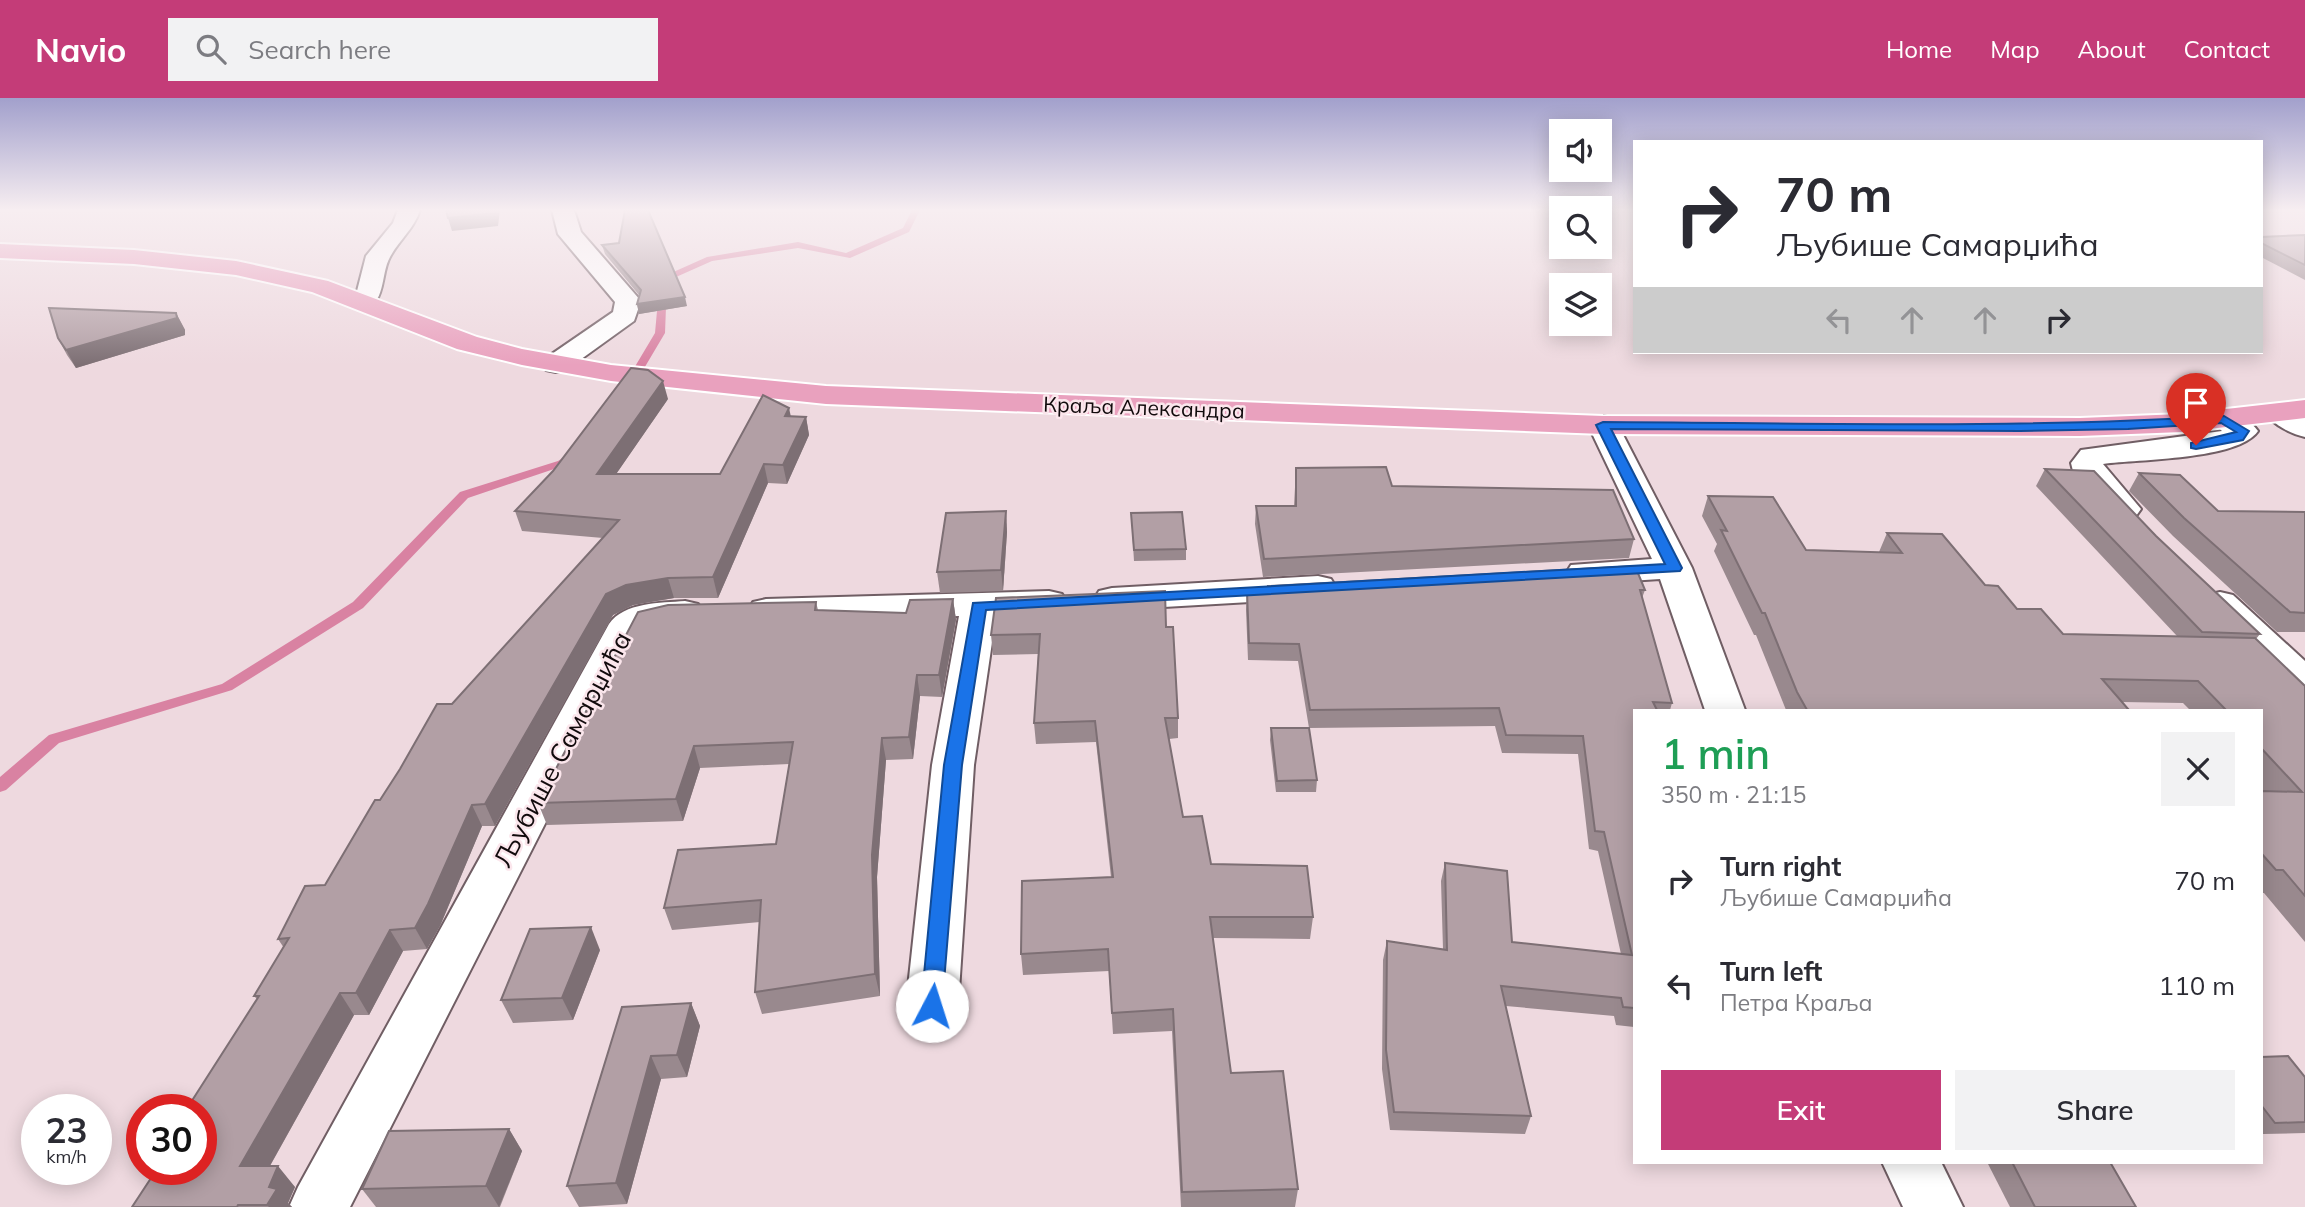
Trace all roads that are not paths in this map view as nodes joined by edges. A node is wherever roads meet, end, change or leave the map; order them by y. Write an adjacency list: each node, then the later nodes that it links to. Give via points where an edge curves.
1 (184, 262): 4 (main road, Краља Александра, via 285,277)
2 (377, 262): 4 (street, via 370,293)
3 (594, 262): 5 (street, via 628,301 625,315)
4 (361, 301): 5 (main road, Краља Александра, via 467,343)
5 (556, 364): 8 (main road, Краља Александра, via 720,385 875,397)
6 (2297, 417): 7 (main road, Краља Александра)
7 (2224, 419): 8 (main road, Краља Александра, via 2020,428); 9 (street, via 2243,431 2238,437 2105,454 2087,463 2094,478)
8 (1603, 425): 10 (street)
9 (2142, 527)
10 (1674, 568): 11 (street); 16 (street)
11 (1549, 575)
12 (2198, 582): 15 (street)
13 (1354, 586): 14 (street, Љубише Самарџића)
14 (979, 606): 17 (street, via 953,765); 19 (street, Љубише Самарџића, via 674,612 628,624)
15 (2305, 683)
16 (1725, 709)
17 (932, 1006)
18 (1911, 1164): 20 (street)
19 (319, 1207)
20 (1933, 1207)

